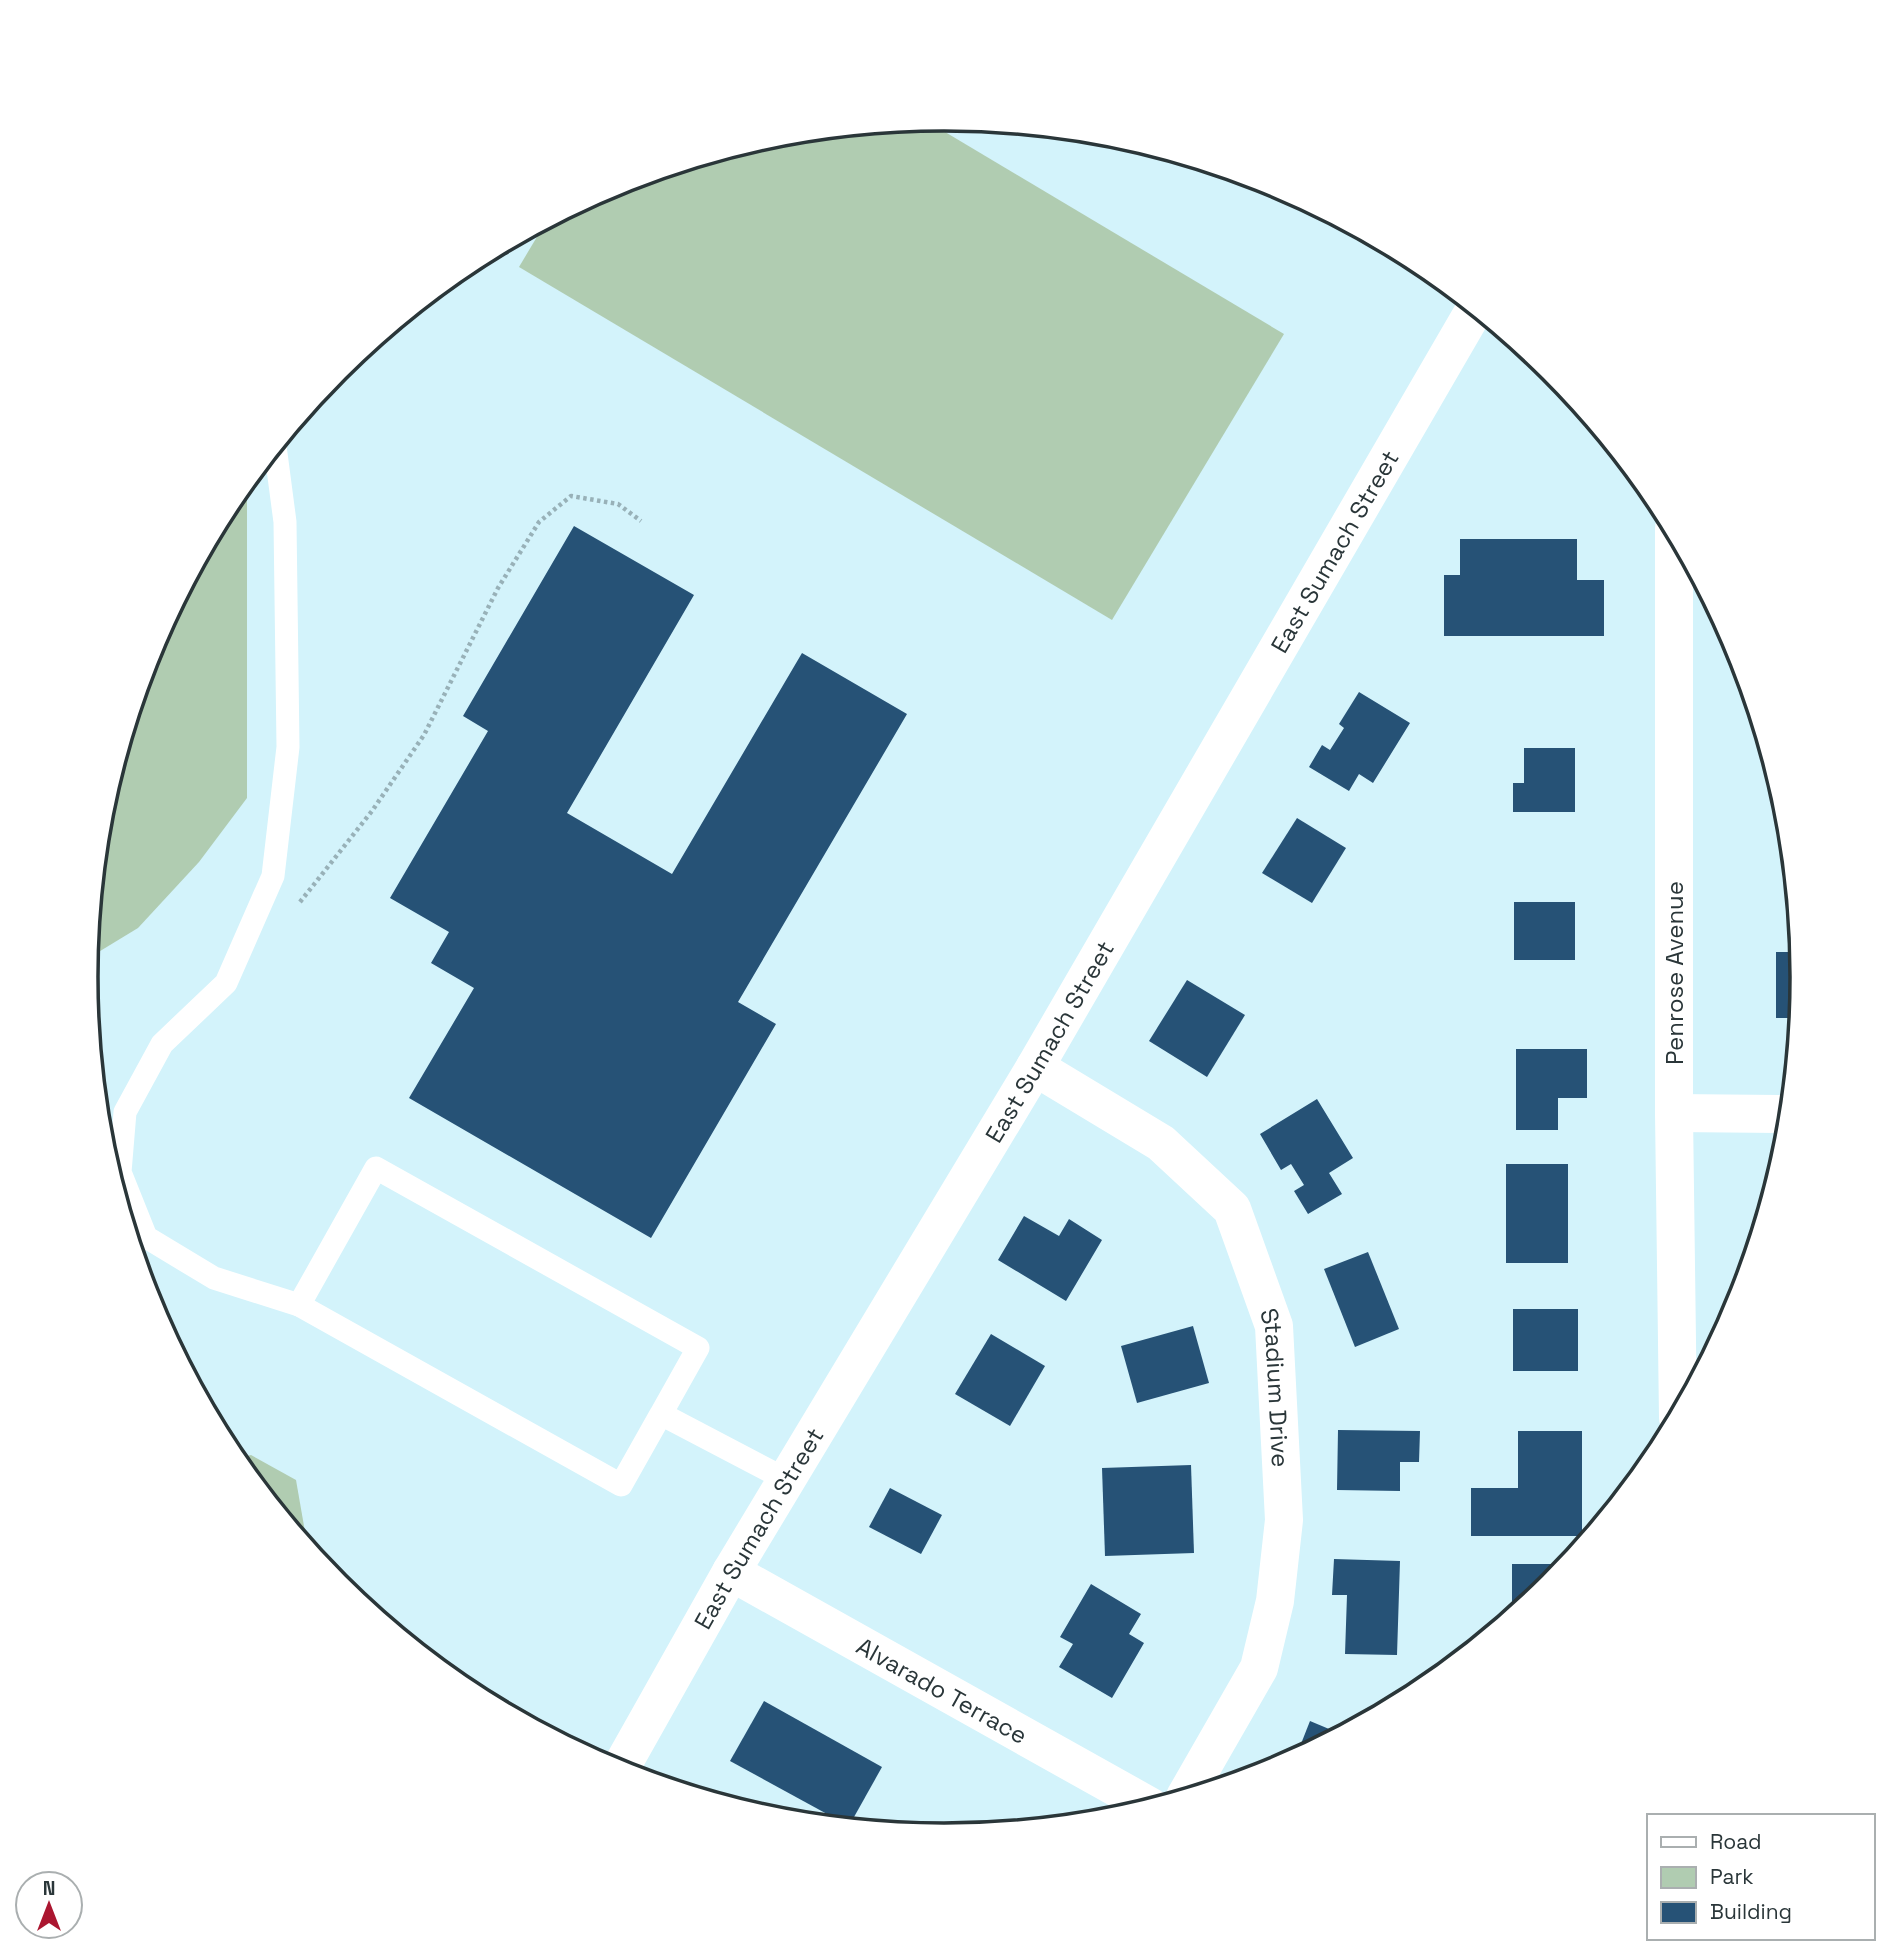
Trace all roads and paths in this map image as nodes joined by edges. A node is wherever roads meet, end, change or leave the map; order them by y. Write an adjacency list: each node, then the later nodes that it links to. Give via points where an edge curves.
1 (1472, 315): 6 (street, East Sumach Street)
2 (277, 458): 9 (lane, via 285,522 288,747 273,876 226,983 162,1044 125,1112)
3 (641, 521): 5 (path, via 618,504 570,496 539,522 498,588 424,735 372,811)
4 (1674, 548): 7 (street, Penrose Avenue)
5 (291, 911)
6 (1035, 1067): 14 (street, East Sumach Street); 17 (street, Stadium Drive, via 1161,1143 1232,1209 1274,1326 1284,1520 1275,1601 1259,1668)
7 (1674, 1113): 8 (street); 12 (street, Penrose Avenue)
8 (1780, 1114)
9 (120, 1168)
10 (123, 1180): 11 (lane, via 146,1237 214,1278)
11 (299, 1305): 13 (lane, via 621,1485); 13 (lane, via 376,1168 698,1348)
12 (1678, 1400)
13 (661, 1415): 14 (lane)
14 (787, 1480): 15 (street, East Sumach Street)
15 (731, 1572): 16 (street, East Sumach Street); 18 (street, Alvarado Terrace)
16 (625, 1761)
17 (1191, 1787)
18 (1139, 1800)

